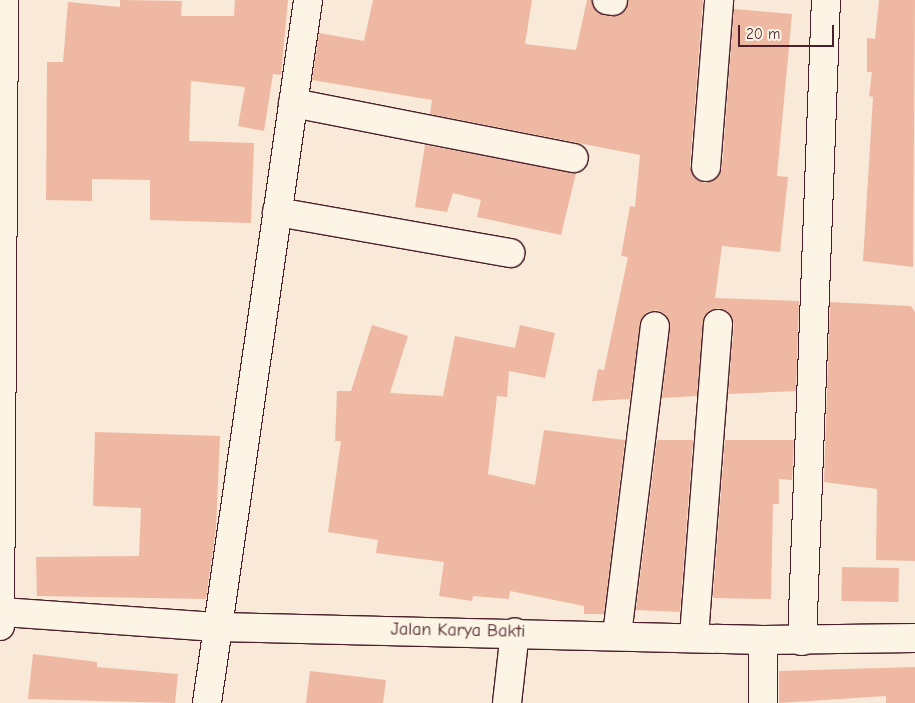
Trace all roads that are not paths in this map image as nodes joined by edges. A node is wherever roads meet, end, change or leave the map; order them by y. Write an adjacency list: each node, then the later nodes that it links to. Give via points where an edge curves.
1 (4, 0): 5 (street)
2 (308, 0): 6 (street)
3 (719, 0): 8 (street)
4 (826, 0): 20 (street)
5 (1, 86): 13 (street)
6 (293, 103): 7 (street); 9 (street)
7 (574, 158)
8 (706, 167)
9 (277, 212): 10 (street); 14 (street)
10 (510, 253)
11 (718, 324): 17 (street)
12 (655, 326): 16 (street)
13 (1, 619): 14 (street, Jalan Karya Bakti)
14 (219, 627): 15 (street, Jalan Karya Bakti); 21 (street)
15 (515, 632): 16 (street, Jalan Karya Bakti); 22 (street)
16 (617, 635): 17 (street, Jalan Karya Bakti)
17 (694, 636): 19 (street, Jalan Karya Bakti)
18 (915, 638): 20 (street, Jalan Karya Bakti)
19 (763, 640): 20 (street, Jalan Karya Bakti); 23 (street)
20 (802, 641)
21 (207, 703)
22 (507, 703)
23 (763, 703)

